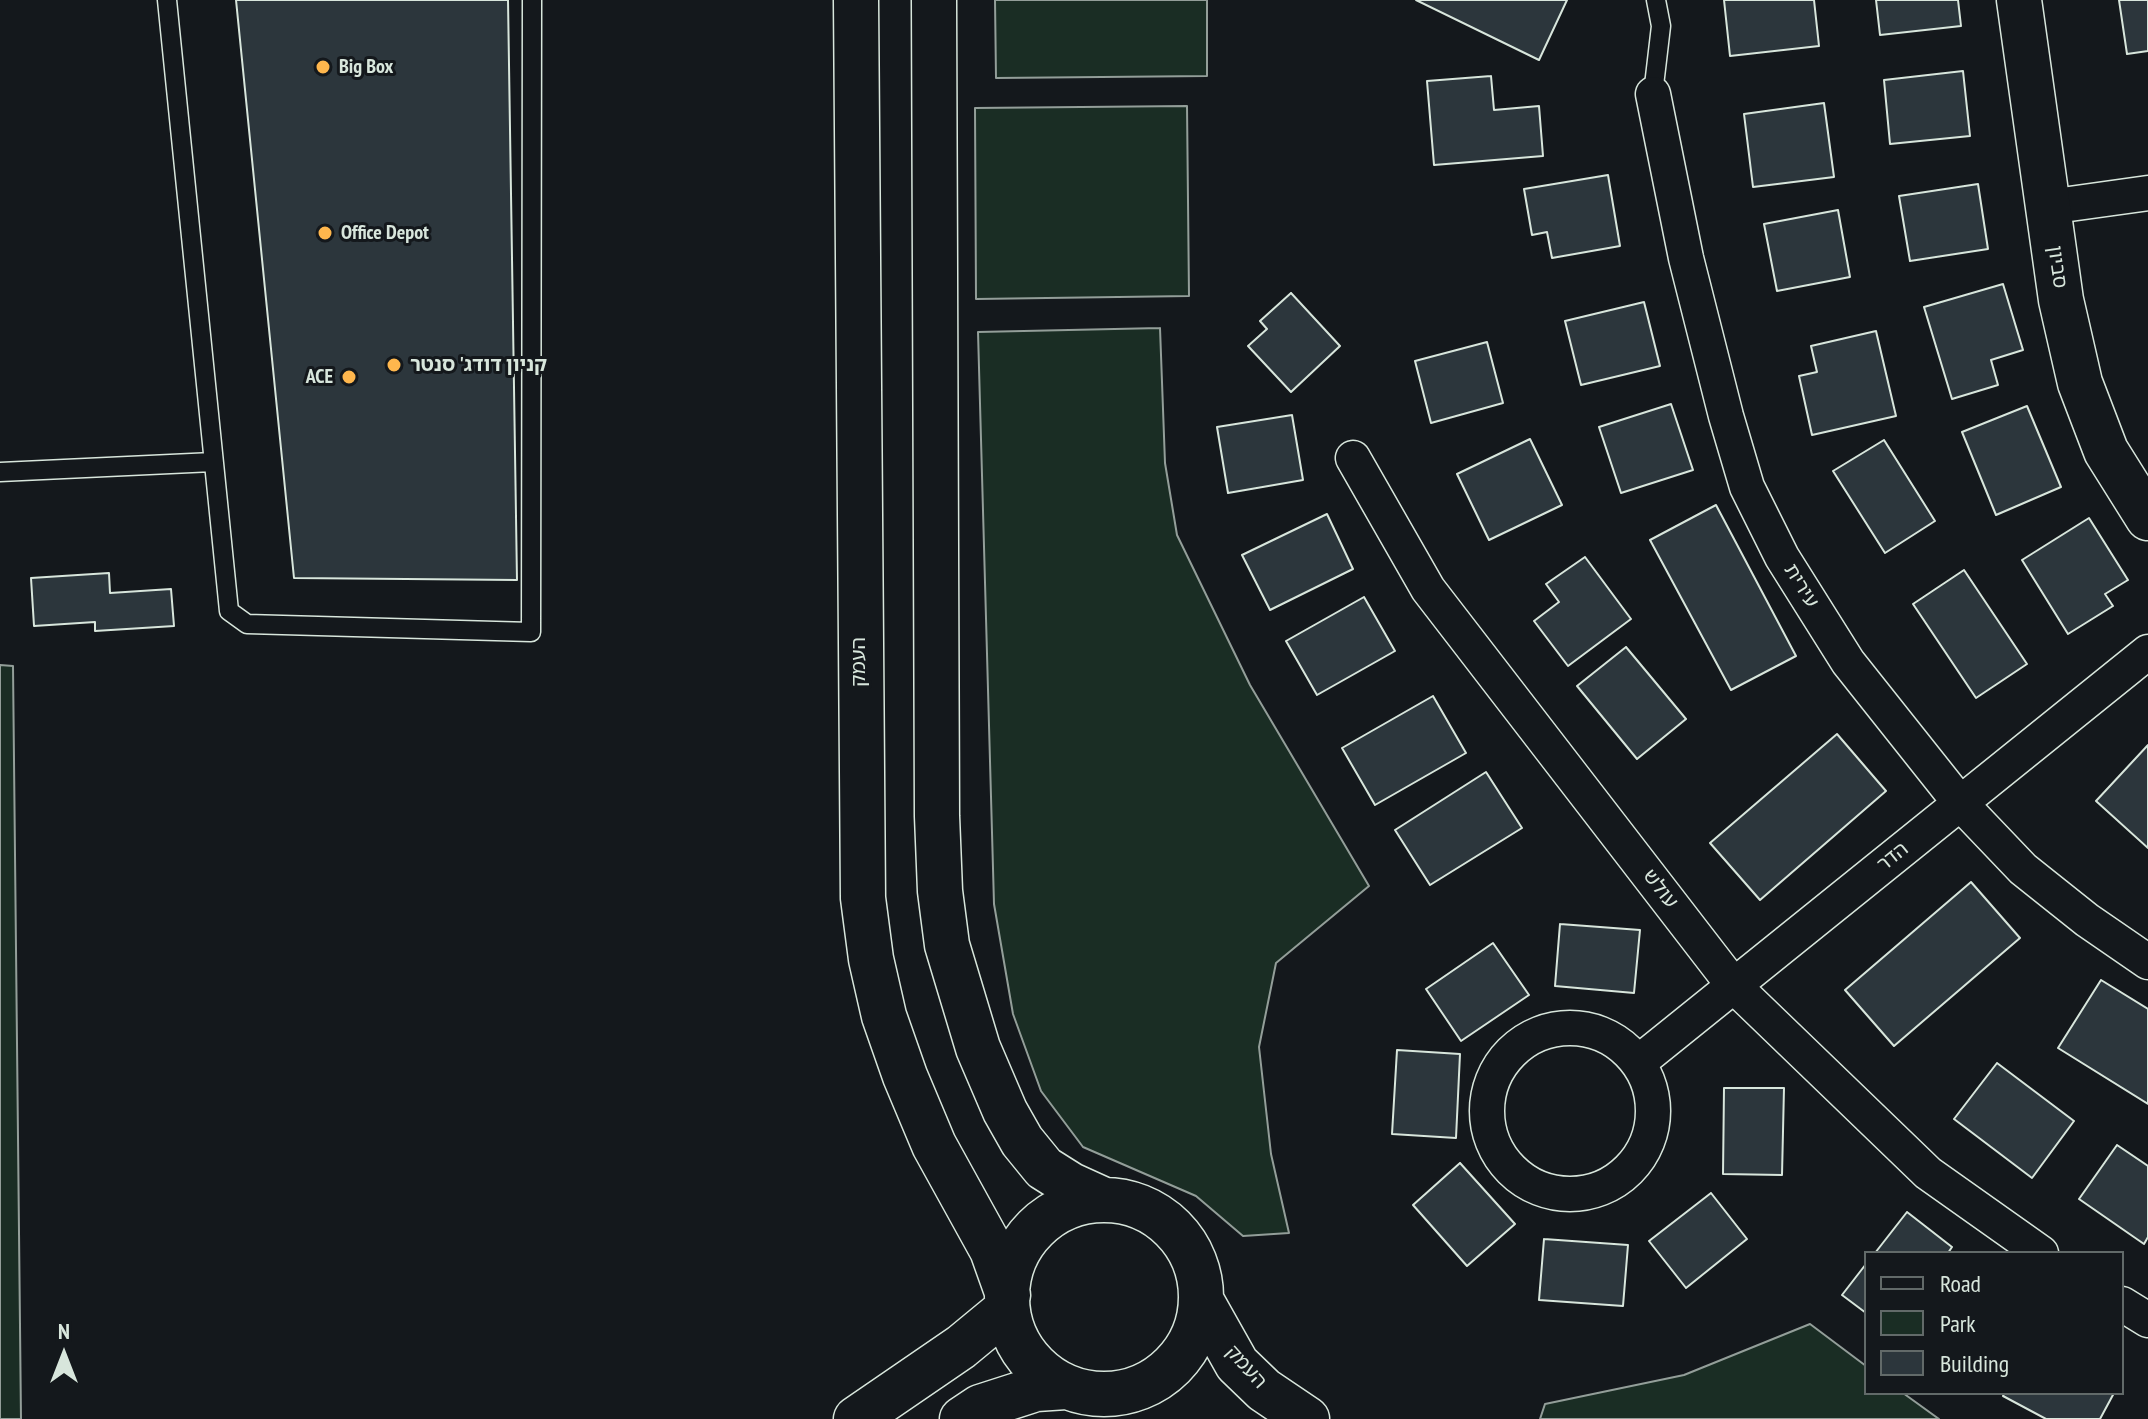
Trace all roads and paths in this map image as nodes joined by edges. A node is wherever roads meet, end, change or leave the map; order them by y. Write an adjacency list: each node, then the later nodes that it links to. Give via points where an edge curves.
1 (167, 0): 11 (lane)
2 (532, 0): 11 (lane, via 531,632 247,624 229,611)
3 (856, 0): 22 (main road, העמק, via 863,898 884,1016 905,1076 934,1145 992,1250)
4 (934, 0): 19 (main road, via 937,816 947,945 978,1048 1022,1141 1044,1168)
5 (1656, 0): 7 (lane, via 1661,26)
6 (2019, 0): 9 (main road, סביון)
7 (1653, 94): 15 (street, עירית, via 1686,258 1747,487 1782,557 1848,662)
8 (2148, 193): 9 (street)
9 (2048, 207): 13 (main road, סביון, via 2080,383 2106,451)
10 (1353, 458): 17 (street, עולש, via 1428,589)
11 (213, 462): 12 (lane)
12 (0, 472)
13 (2148, 518)
14 (2148, 652): 15 (street, הדר)
15 (1960, 803): 16 (street, עירית, via 2023,869); 17 (street, הדר)
16 (2148, 962)
17 (1734, 986): 18 (street, הדר); 20 (street, עולש, via 1928,1173)
18 (1639, 1062): 18 (street, via 1602,1034 1574,1027 1545,1031 1518,1045 1496,1071 1487,1099 1487,1128 1507,1168 1531,1185 1559,1194 1607,1187 1630,1170 1647,1146 1655,1118 1651,1088)
19 (1104, 1200): 21 (main road, via 1137,1205 1167,1222 1194,1259); 22 (main road, via 1071,1205 1041,1222 1022,1244 1009,1275)
20 (2038, 1251)
21 (1201, 1300): 25 (main road, via 1198,1325 1182,1355 1158,1379 1133,1390 1099,1394); 29 (main road, העמק, via 1237,1364)
22 (1007, 1302): 25 (main road, via 1017,1341 1037,1368); 26 (main road, via 961,1347)
23 (2124, 1305): 24 (street)
24 (2148, 1320)
25 (1075, 1389): 27 (main road, via 1036,1389 980,1407); 28 (main road)
26 (856, 1419)
27 (962, 1419)
28 (1154, 1419)
29 (1307, 1419)

